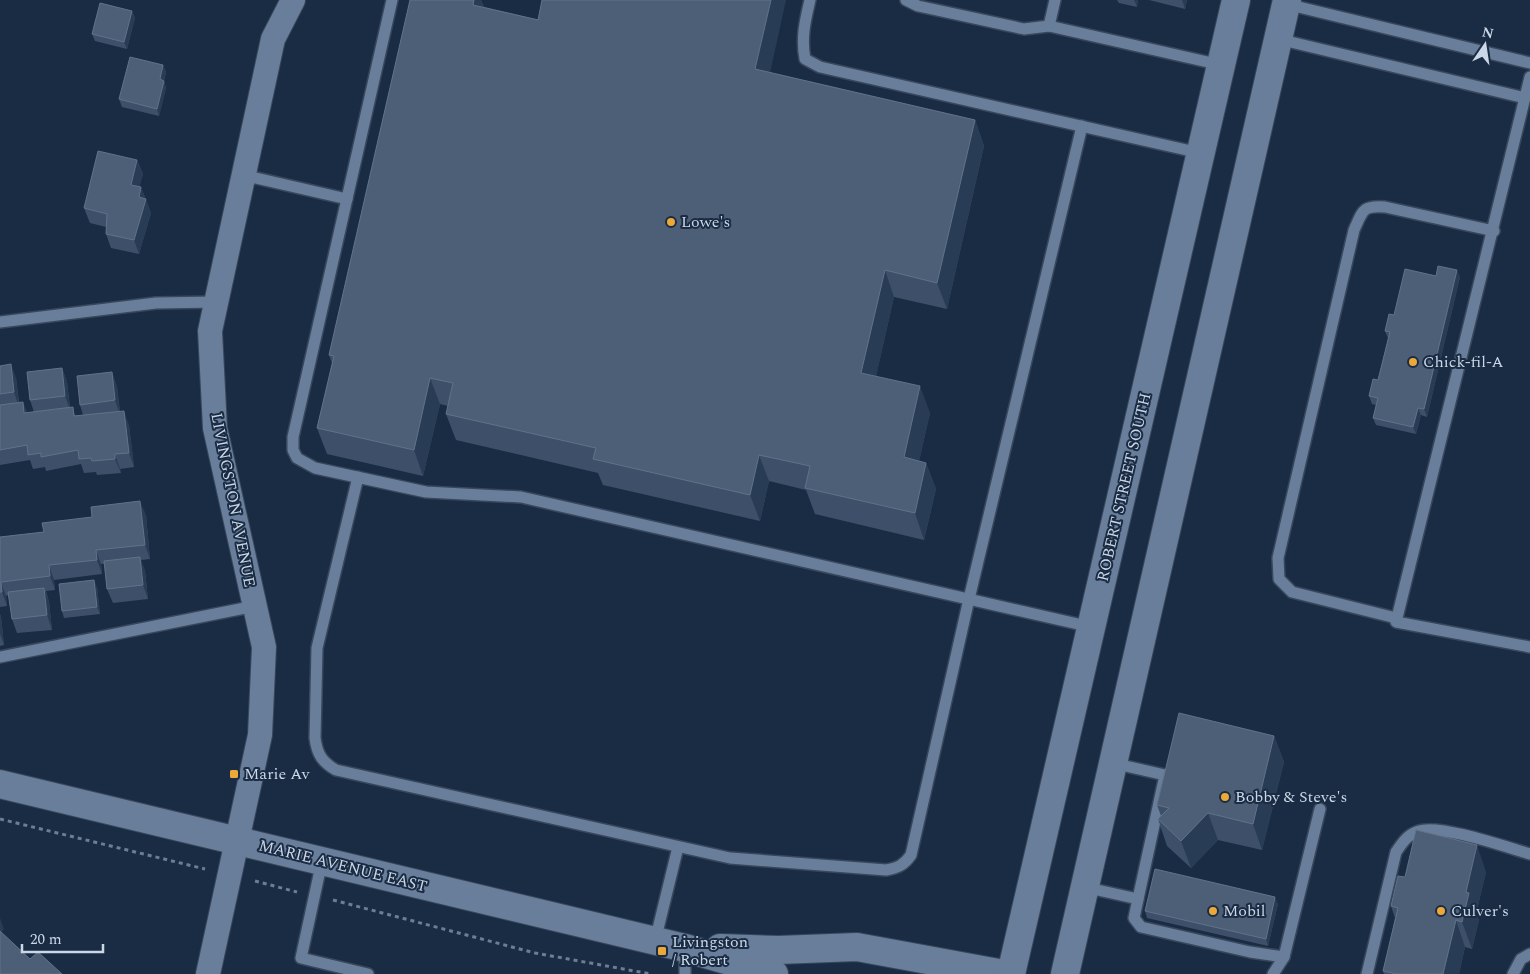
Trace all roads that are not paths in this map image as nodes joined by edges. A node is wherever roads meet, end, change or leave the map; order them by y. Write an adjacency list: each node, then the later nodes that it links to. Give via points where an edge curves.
1 (293, 0): 16 (street, LIVINGSTON AVENUE, via 273,39)
2 (392, 0): 17 (lane)
3 (810, 0): 14 (lane, via 802,46 805,59 820,67)
4 (906, 0): 8 (lane, via 918,6 1024,29)
5 (1054, 0): 8 (lane)
6 (1236, 0): 11 (main road, ROBERT STREET SOUTH)
7 (1286, 2): 9 (main road); 10 (lane)
8 (1049, 26): 11 (lane)
9 (1278, 40): 13 (lane); 28 (main road)
10 (1530, 63)
11 (1221, 65): 15 (main road, ROBERT STREET SOUTH)
12 (1530, 77): 13 (lane)
13 (1525, 98): 18 (lane)
14 (1082, 126): 15 (lane); 22 (lane)
15 (1200, 153): 25 (main road, ROBERT STREET SOUTH)
16 (243, 175): 17 (lane); 19 (street, LIVINGSTON AVENUE)
17 (347, 199): 21 (lane, via 293,437 293,450 305,464)
18 (1494, 230): 24 (lane); 24 (lane, via 1371,206 1363,210 1354,230 1278,558 1279,580 1292,592)
19 (216, 302): 20 (lane, via 156,303); 23 (street, LIVINGSTON AVENUE, via 210,331 215,428)
20 (0, 322)
21 (358, 478): 22 (lane, via 426,492 521,497); 32 (lane, via 317,648 315,738 316,750 324,762 336,770)
22 (969, 599): 25 (lane); 32 (lane, via 911,855 906,863 897,869 877,870 730,858)
23 (255, 606): 27 (lane); 31 (street, LIVINGSTON AVENUE, via 264,647 260,735)
24 (1396, 618): 26 (lane, via 1396,622)
25 (1091, 627): 45 (main road, ROBERT STREET SOUTH)
26 (1530, 647)
27 (0, 657)
28 (1112, 763): 35 (main road); 36 (lane, via 1165,774)
29 (0, 784): 31 (main road, MARIE AVENUE EAST)
30 (1320, 809): 39 (lane)
31 (238, 841): 34 (main road, MARIE AVENUE EAST); 41 (street, LIVINGSTON AVENUE)
32 (678, 847): 37 (lane)
33 (1530, 854): 48 (lane, via 1438,830 1420,831 1406,838 1396,852)
34 (322, 861): 37 (main road, MARIE AVENUE EAST); 42 (lane, via 301,958)
35 (1084, 887): 36 (lane); 46 (main road)
36 (1138, 899): 39 (lane, via 1134,918 1140,927)
37 (655, 941): 40 (main road, MARIE AVENUE EAST)
38 (1530, 954): 49 (lane, via 1521,960)
39 (1284, 957): 47 (lane)
40 (685, 961): 43 (main road, MARIE AVENUE EAST); 44 (main road, MARIE AVENUE EAST, via 778,950 857,947)
41 (208, 974)
42 (368, 974)
43 (774, 974)
44 (1004, 974)
45 (1011, 974)
46 (1065, 974)
47 (1273, 974)
48 (1367, 974)
49 (1513, 974)

